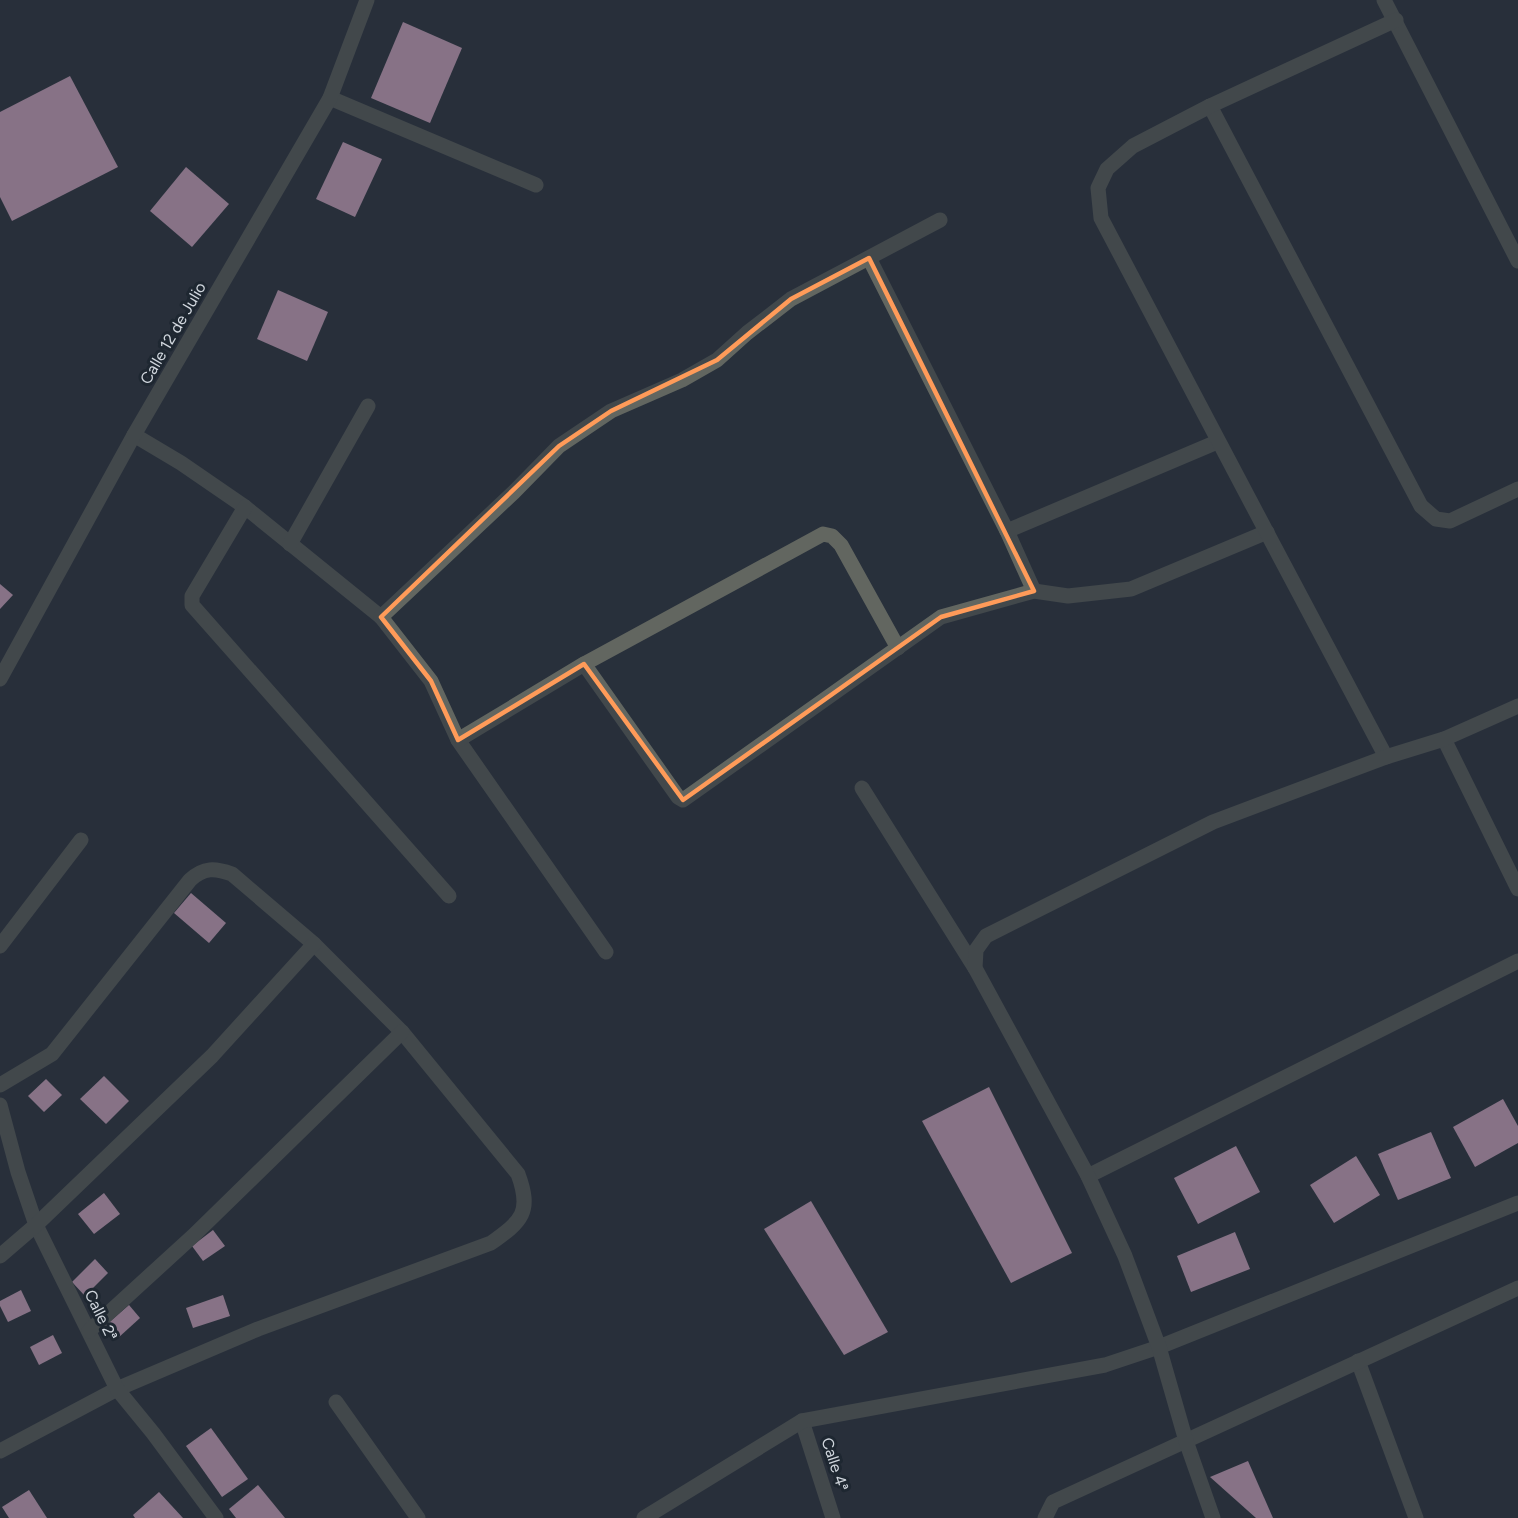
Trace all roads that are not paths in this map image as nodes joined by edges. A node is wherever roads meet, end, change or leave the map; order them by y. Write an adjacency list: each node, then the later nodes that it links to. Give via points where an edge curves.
1 (367, 0): 4 (street, Calle 12 de Julio)
2 (1384, 0): 3 (street)
3 (1395, 20): 5 (street); 9 (street)
4 (330, 98): 6 (street); 11 (street, Calle 12 de Julio)
5 (1210, 106): 12 (street, via 1133,146 1107,169 1098,188 1101,218); 13 (street, via 1421,506 1436,519 1450,521)
6 (536, 185)
7 (940, 220): 8 (street)
8 (869, 258): 15 (street); 19 (street, via 790,299 717,360 611,411 559,446)
9 (1518, 261)
10 (368, 406): 17 (street)
11 (134, 435): 14 (street); 22 (street, Calle 12 de Julio)
12 (1217, 442): 15 (street); 16 (street)
13 (1518, 489)
14 (245, 507): 17 (street); 30 (street, via 192,596 192,605)
15 (1007, 531): 18 (street)
16 (1267, 532): 18 (street, via 1131,589 1068,596); 26 (street)
17 (290, 544): 19 (street)
18 (1034, 591): 20 (street, via 941,617)
19 (381, 618): 25 (street, via 431,681)
20 (898, 648): 21 (street, via 841,545 823,534); 21 (street, via 683,800)
21 (584, 664): 25 (street)
22 (0, 679)
23 (1518, 706): 24 (street)
24 (1444, 739): 26 (street); 29 (street)
25 (458, 740): 33 (street)
26 (1386, 757): 35 (street, via 1213,822 986,936 976,950)
27 (862, 788): 35 (street)
28 (81, 840): 32 (street)
29 (1518, 889)
30 (450, 896)
31 (314, 944): 36 (street); 37 (street, via 232,874 210,868 199,872 52,1054); 41 (street, via 212,1056)
32 (0, 946)
33 (606, 952)
34 (1518, 961): 39 (street)
35 (975, 968): 39 (street)
36 (402, 1032): 44 (street, via 193,1236); 47 (street, via 518,1174 525,1194 523,1213 491,1243 258,1329)
37 (0, 1084)
38 (0, 1105): 41 (street, Calle 2ª)
39 (1088, 1176): 45 (street, via 1125,1256)
40 (1518, 1203): 45 (street)
41 (36, 1225): 42 (street); 44 (street, Calle 2ª)
42 (0, 1256)
43 (1518, 1288): 46 (street)
44 (89, 1331): 47 (street, Calle 2ª)
45 (1160, 1347): 49 (street, via 1106,1365); 50 (street)
46 (1358, 1361): 50 (street); 58 (street)
47 (117, 1389): 51 (street); 52 (street, Calle 2ª)
48 (336, 1402): 53 (street)
49 (802, 1421): 54 (street); 55 (street, Calle 4ª)
50 (1186, 1441): 56 (street, via 1053,1502); 57 (street)
51 (0, 1451)
52 (216, 1518)
53 (418, 1518)
54 (645, 1518)
55 (833, 1518)
56 (1045, 1518)
57 (1213, 1518)
58 (1416, 1518)

